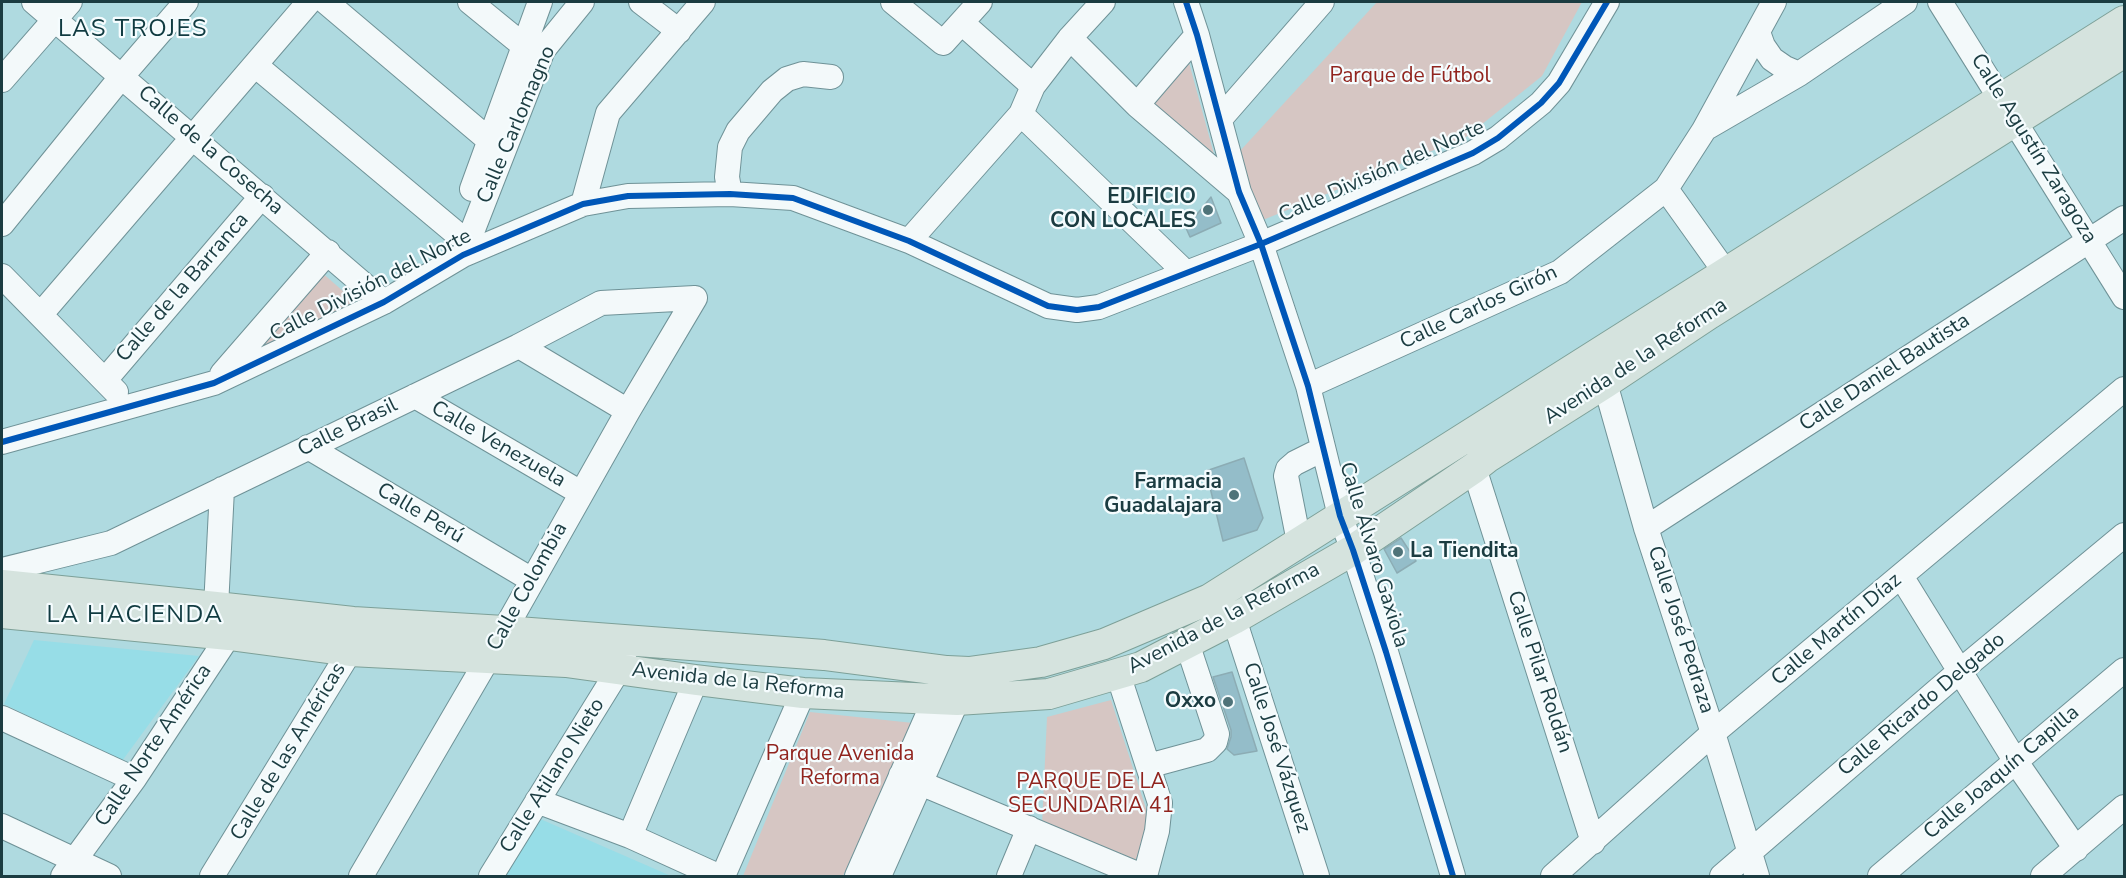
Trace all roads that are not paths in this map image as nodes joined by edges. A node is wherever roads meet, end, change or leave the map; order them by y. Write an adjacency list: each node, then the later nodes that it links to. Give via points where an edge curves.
1 (34, 2): 18 (street, Calle de la Cosecha)
2 (186, 2): 29 (street)
3 (309, 2): 27 (street)
4 (326, 2): 39 (street)
5 (470, 2): 25 (street)
6 (540, 2): 25 (street, Calle Carlomagno)
7 (582, 2): 25 (street, Calle Carlomagno)
8 (641, 2): 22 (street)
9 (703, 2): 22 (street)
10 (893, 2): 21 (street, via 943,43)
11 (980, 2): 21 (street)
12 (1103, 2): 24 (street)
13 (1322, 2): 36 (street)
14 (1607, 2): 49 (street, Calle División del Norte, via 1559,83 1498,138 1473,153)
15 (1774, 2): 23 (street, Calle Carlos Girón)
16 (1905, 2): 28 (street)
17 (1940, 2): 34 (street, Calle Agustín Zaragoza)
18 (62, 10): 29 (street, Calle de la Cosecha); 31 (street)
19 (1193, 13): 33 (street); 36 (street, Calle Álvaro Gaxiola)
20 (2124, 21): 34 (main road, Avenida de la Reforma)
21 (962, 23): 32 (street)
22 (679, 31): 44 (street, via 608,113)
23 (1758, 32): 28 (street, via 1772,59); 37 (street, Calle Carlos Girón)
24 (1070, 38): 32 (street); 33 (street)
25 (534, 48): 39 (street, Calle Carlomagno)
26 (2124, 52): 34 (main road, Avenida de la Reforma)
27 (255, 64): 38 (street); 50 (street)
28 (1799, 74): 37 (street)
29 (122, 76): 38 (street, Calle de la Cosecha); 46 (street)
30 (831, 77): 42 (street, via 803,74 787,80 738,131 730,147)
31 (2, 80)
32 (1034, 86): 35 (street)
33 (1137, 105): 41 (street)
34 (2008, 110): 47 (street, Calle Agustín Zaragoza); 53 (main road, Avenida de la Reforma); 62 (main road, Avenida de la Reforma)
35 (1021, 114): 48 (street); 52 (street)
36 (1220, 119): 41 (street, Calle Álvaro Gaxiola)
37 (1704, 130): 40 (street, Calle Carlos Girón)
38 (193, 136): 43 (street, Calle de la Cosecha); 58 (street)
39 (498, 141): 50 (street, Calle Carlomagno)
40 (1666, 189): 53 (street); 63 (street, Calle Carlos Girón, via 1560,272)
41 (1239, 192): 49 (street, Calle Álvaro Gaxiola)
42 (730, 194): 44 (street, Calle División del Norte, via 628,196); 48 (street, Calle División del Norte, via 793,198)
43 (262, 196): 51 (street, Calle de la Cosecha); 60 (street, Calle de la Barranca)
44 (583, 204): 50 (street, Calle División del Norte)
45 (2124, 219): 47 (street, Calle Daniel Bautista)
46 (2, 224)
47 (2090, 240): 55 (street, Calle Agustín Zaragoza); 75 (street, Calle Daniel Bautista)
48 (909, 241): 52 (street, Calle División del Norte, via 1048,306 1077,310 1099,307)
49 (1261, 244): 52 (street, Calle División del Norte); 63 (street, Calle Álvaro Gaxiola)
50 (455, 251): 57 (street, Calle División del Norte)
51 (328, 252): 57 (street, Calle de la Cosecha); 61 (street)
52 (1186, 273)
53 (1726, 273): 74 (main road, Avenida de la Reforma)
54 (2, 276): 58 (street)
55 (2124, 297)
56 (695, 298): 59 (street, Calle Brasil, via 601,303); 67 (street, Calle Colombia)
57 (384, 302): 61 (street, Calle División del Norte)
58 (40, 314): 60 (street)
59 (519, 346): 65 (street, Calle Brasil); 67 (street)
60 (105, 380): 66 (street)
61 (214, 382): 66 (street, Calle División del Norte)
62 (1605, 383): 71 (main road, Avenida de la Reforma); 75 (street, Calle José Pedraza)
63 (1308, 386): 70 (street, Calle Álvaro Gaxiola)
64 (2124, 389): 80 (street, Calle Martín Díaz)
65 (415, 396): 69 (street, Calle Brasil); 73 (street, Calle Venezuela)
66 (131, 406): 68 (street, Calle División del Norte)
67 (628, 411): 73 (street, Calle Colombia)
68 (2, 442)
69 (308, 447): 72 (street, Calle Brasil); 81 (street, Calle Perú)
70 (1323, 449): 74 (street, Calle Álvaro Gaxiola); 77 (street, via 1295,463 1286,476)
71 (1474, 468): 78 (main road, Avenida de la Reforma); 109 (street, Calle Pilar Roldán)
72 (222, 489): 79 (street, Calle Brasil, via 111,543); 84 (street)
73 (581, 493): 81 (street, Calle Colombia)
74 (1340, 516): 77 (main road, Avenida de la Reforma); 78 (street, Calle Álvaro Gaxiola)
75 (1646, 528): 99 (street, Calle José Pedraza)
76 (2124, 535): 92 (street, Calle Ricardo Delgado)
77 (1299, 542): 93 (main road, Avenida de la Reforma, via 1210,599 1104,645 1041,662)
78 (1353, 550): 85 (main road, Avenida de la Reforma); 124 (street, Calle Álvaro Gaxiola)
79 (2, 570)
80 (1901, 576): 92 (street); 99 (street, Calle Martín Díaz)
81 (532, 580): 86 (street, Calle Colombia)
82 (2, 585): 84 (main road, Avenida de la Reforma)
83 (2, 613): 84 (main road, Avenida de la Reforma)
84 (225, 617): 87 (main road, Avenida de la Reforma); 102 (street, Calle Norte América)
85 (1234, 618): 88 (main road, Avenida de la Reforma); 123 (street, Calle José Vázquez)
86 (504, 631): 87 (main road, Avenida de la Reforma); 89 (main road, Avenida de la Reforma); 90 (street, Calle Colombia)
87 (352, 637): 90 (main road, Avenida de la Reforma); 114 (street, Calle de las Américas)
88 (1187, 643): 94 (main road, Avenida de la Reforma, via 1141,667); 101 (street, via 1217,734 1215,742 1207,750)
89 (624, 655): 90 (main road, Avenida de la Reforma, via 566,662); 93 (main road, Avenida de la Reforma, via 824,655); 95 (main road, Avenida de la Reforma); 104 (street, Calle Atilano Nieto)
90 (489, 657): 115 (street, Calle Colombia)
91 (2124, 670): 100 (street, Calle Joaquín Capilla)
92 (1960, 671): 100 (street); 111 (street, Calle Ricardo Delgado)
93 (958, 672): 97 (street)
94 (1118, 674): 97 (main road, Avenida de la Reforma, via 1049,694); 101 (street)
95 (696, 680): 96 (main road, Avenida de la Reforma); 108 (street)
96 (803, 693): 97 (main road, Avenida de la Reforma); 118 (street)
97 (946, 700): 103 (street)
98 (2, 718): 102 (street)
99 (1713, 733): 109 (street, Calle Martín Díaz); 111 (street, Calle José Pedraza)
100 (2016, 762): 110 (street); 128 (street, Calle Joaquín Capilla)
101 (1148, 766): 122 (street, via 1160,803 1157,831)
102 (134, 779): 112 (street, Calle Norte América)
103 (911, 780): 107 (street); 119 (street); 120 (street)
104 (537, 801): 108 (street); 116 (street, Calle Atilano Nieto)
105 (2124, 807): 110 (street)
106 (2, 826): 112 (street)
107 (1029, 828): 121 (street); 122 (street)
108 (630, 836): 117 (street)
109 (1593, 842): 125 (street, Calle Martín Díaz)
110 (2076, 849): 129 (street)
111 (1749, 853): 126 (street, Calle Ricardo Delgado); 127 (street, Calle José Pedraza)
112 (69, 868): 113 (street)
113 (109, 876)
114 (212, 876)
115 (361, 876)
116 (491, 876)
117 (718, 876)
118 (723, 876)
119 (858, 876)
120 (879, 876)
121 (1009, 876)
122 (1143, 876)
123 (1317, 876)
124 (1453, 876)
125 (1553, 876)
126 (1722, 876)
127 (1757, 876)
128 (1880, 876)
129 (2043, 876)

